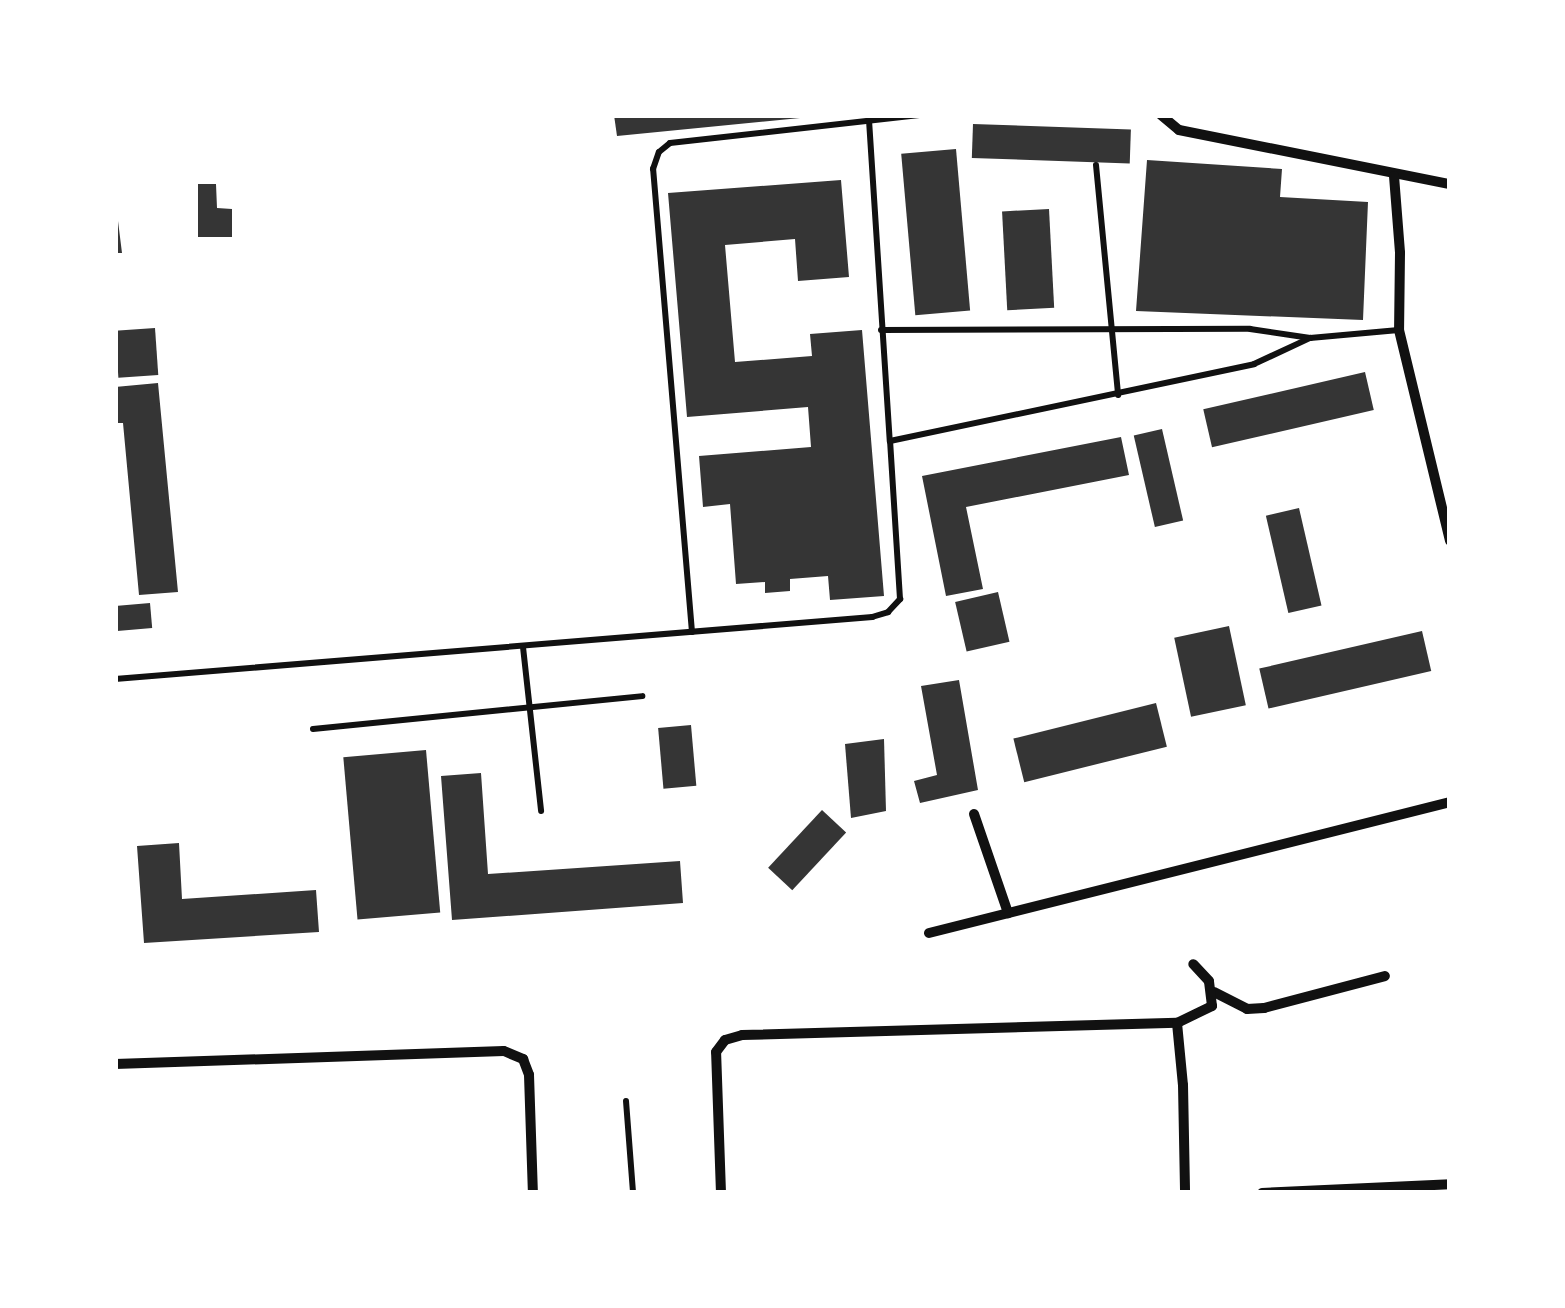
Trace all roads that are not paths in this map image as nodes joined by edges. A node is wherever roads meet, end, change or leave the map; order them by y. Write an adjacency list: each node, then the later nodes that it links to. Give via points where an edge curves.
1 (919, 115): 3 (lane)
2 (1161, 115): 6 (street, via 1179,130)
3 (891, 116): 4 (lane)
4 (869, 120): 9 (lane); 15 (lane, via 670,143 653,169)
5 (1096, 164): 8 (lane)
6 (1394, 176): 7 (street); 10 (street)
7 (1450, 184)
8 (1110, 329): 9 (lane); 11 (lane, via 1250,328); 12 (lane)
9 (882, 330): 13 (lane)
10 (1398, 330): 11 (lane); 14 (street)
11 (1310, 338): 12 (lane, via 1254,364)
12 (1118, 395): 13 (lane)
13 (890, 441): 15 (lane, via 900,599 888,612)
14 (1450, 542)
15 (692, 632): 16 (lane)
16 (523, 647): 17 (lane); 19 (lane)
17 (115, 679)
18 (642, 696): 19 (lane)
19 (528, 707): 20 (lane); 22 (lane)
20 (313, 729)
21 (1450, 802): 24 (street)
22 (540, 811)
23 (974, 814): 24 (street)
24 (1008, 913): 25 (street)
25 (929, 933)
26 (1193, 964): 28 (street)
27 (1385, 976): 28 (street, via 1264,1008 1247,1009)
28 (1214, 992): 29 (street, via 1212,1006)
29 (1176, 1023): 35 (street, via 725,1040 716,1052); 36 (street)
30 (115, 1064): 33 (street, via 504,1050 523,1060 529,1075)
31 (626, 1101): 34 (lane)
32 (1450, 1184): 37 (street)
33 (533, 1193)
34 (633, 1193)
35 (721, 1193)
36 (1185, 1193)
37 (1262, 1193)

